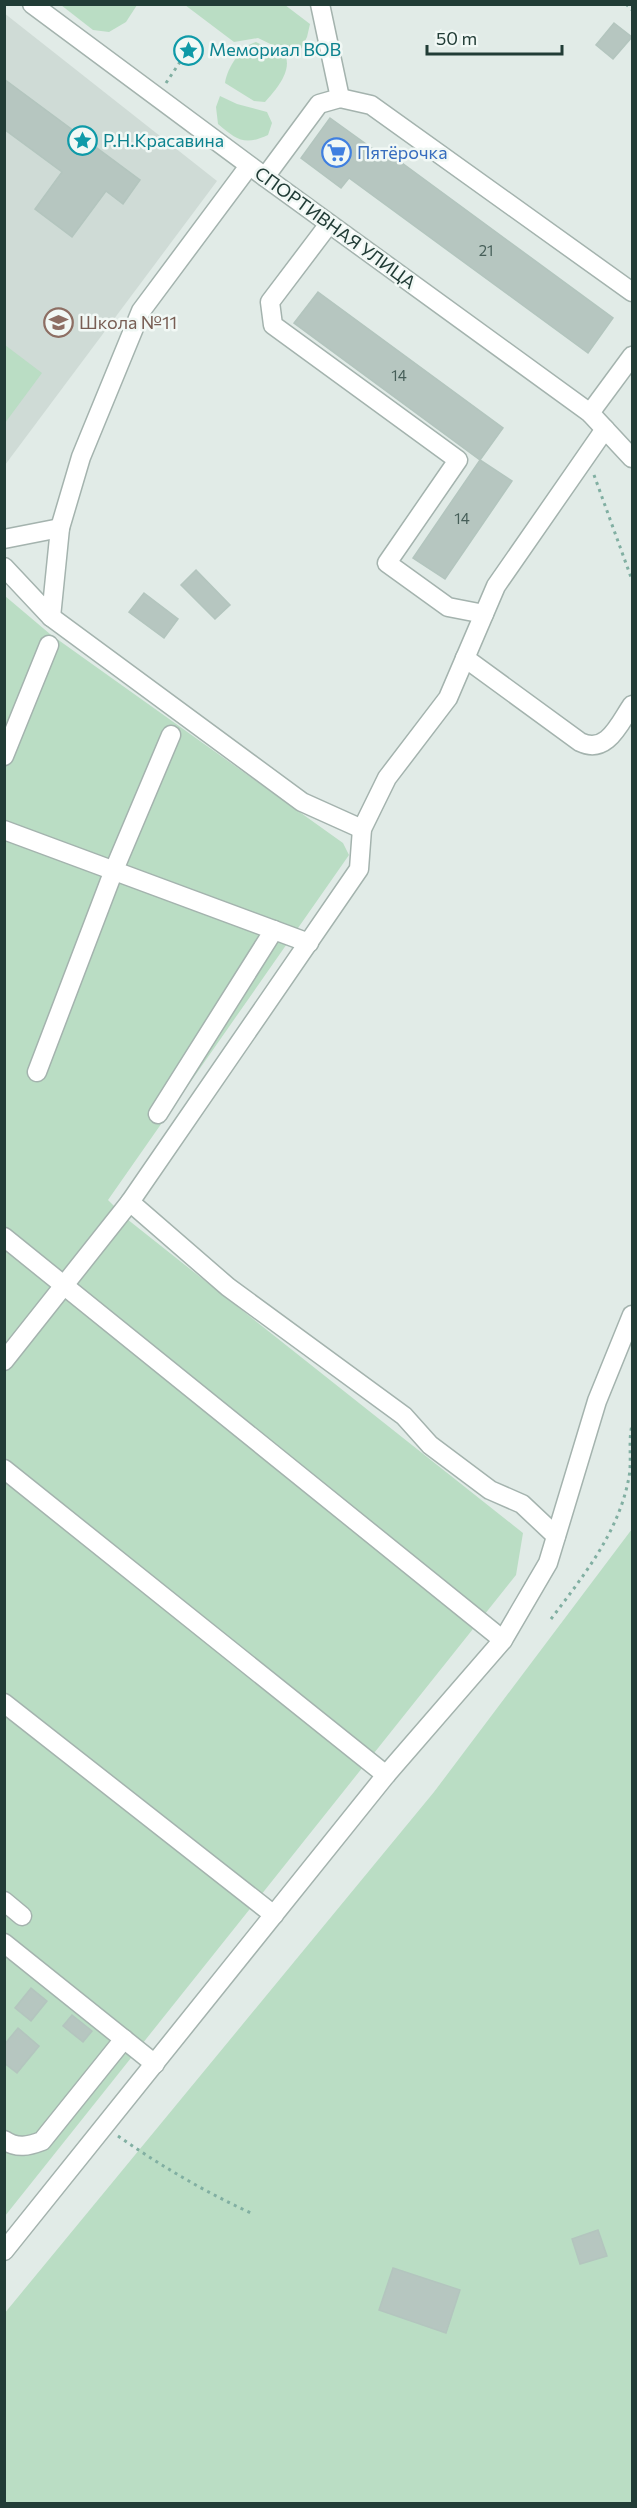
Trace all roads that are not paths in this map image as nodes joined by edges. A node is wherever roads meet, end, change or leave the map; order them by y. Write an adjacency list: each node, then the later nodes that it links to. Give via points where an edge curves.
1 (32, 4): 4 (street, СПОРТИВНАЯ УЛИЦА)
2 (320, 4): 3 (street)
3 (340, 98): 5 (street, via 319,105); 7 (street, via 371,105)
4 (249, 166): 5 (street, СПОРТИВНАЯ УЛИЦА); 12 (street, via 141,311 81,458)
5 (265, 177): 6 (street, СПОРТИВНАЯ УЛИЦА)
6 (329, 224): 9 (street, СПОРТИВНАЯ УЛИЦА); 15 (street, via 270,302 273,325 458,460 387,563 448,607)
7 (633, 292)
8 (633, 356): 9 (street)
9 (590, 413): 10 (street, СПОРТИВНАЯ УЛИЦА)
10 (605, 429): 11 (street, СПОРТИВНАЯ УЛИЦА); 15 (street, via 496,586)
11 (633, 458)
12 (60, 528): 13 (street); 16 (street)
13 (4, 540)
14 (4, 567): 16 (street)
15 (484, 614): 18 (street)
16 (51, 617): 22 (street, via 302,802)
17 (49, 645): 21 (street)
18 (465, 658): 19 (street, via 590,747 600,746 609,738); 22 (street, via 448,698 387,778)
19 (633, 705)
20 (171, 735): 24 (street)
21 (4, 756)
22 (362, 829): 26 (street, via 359,869)
23 (4, 830): 24 (street)
24 (114, 870): 25 (street); 27 (street)
25 (274, 930): 26 (street); 28 (street)
26 (309, 943): 29 (street)
27 (37, 1072)
28 (158, 1114)
29 (130, 1202): 31 (street); 35 (street, via 228,1287 404,1416 430,1444 490,1490 522,1504)
30 (4, 1237): 31 (street)
31 (64, 1285): 33 (street); 36 (street)
32 (633, 1315): 35 (street, via 597,1401)
33 (4, 1361)
34 (4, 1469): 38 (street)
35 (556, 1536): 36 (street, via 548,1563)
36 (503, 1640): 38 (street)
37 (4, 1703): 40 (street)
38 (386, 1775): 40 (street)
39 (4, 1901): 41 (street)
40 (274, 1915): 44 (street)
41 (22, 1916)
42 (4, 1943): 43 (street)
43 (124, 2039): 44 (street); 45 (street, via 42,2141 19,2146)
44 (155, 2064): 46 (street)
45 (4, 2140)
46 (4, 2251)

